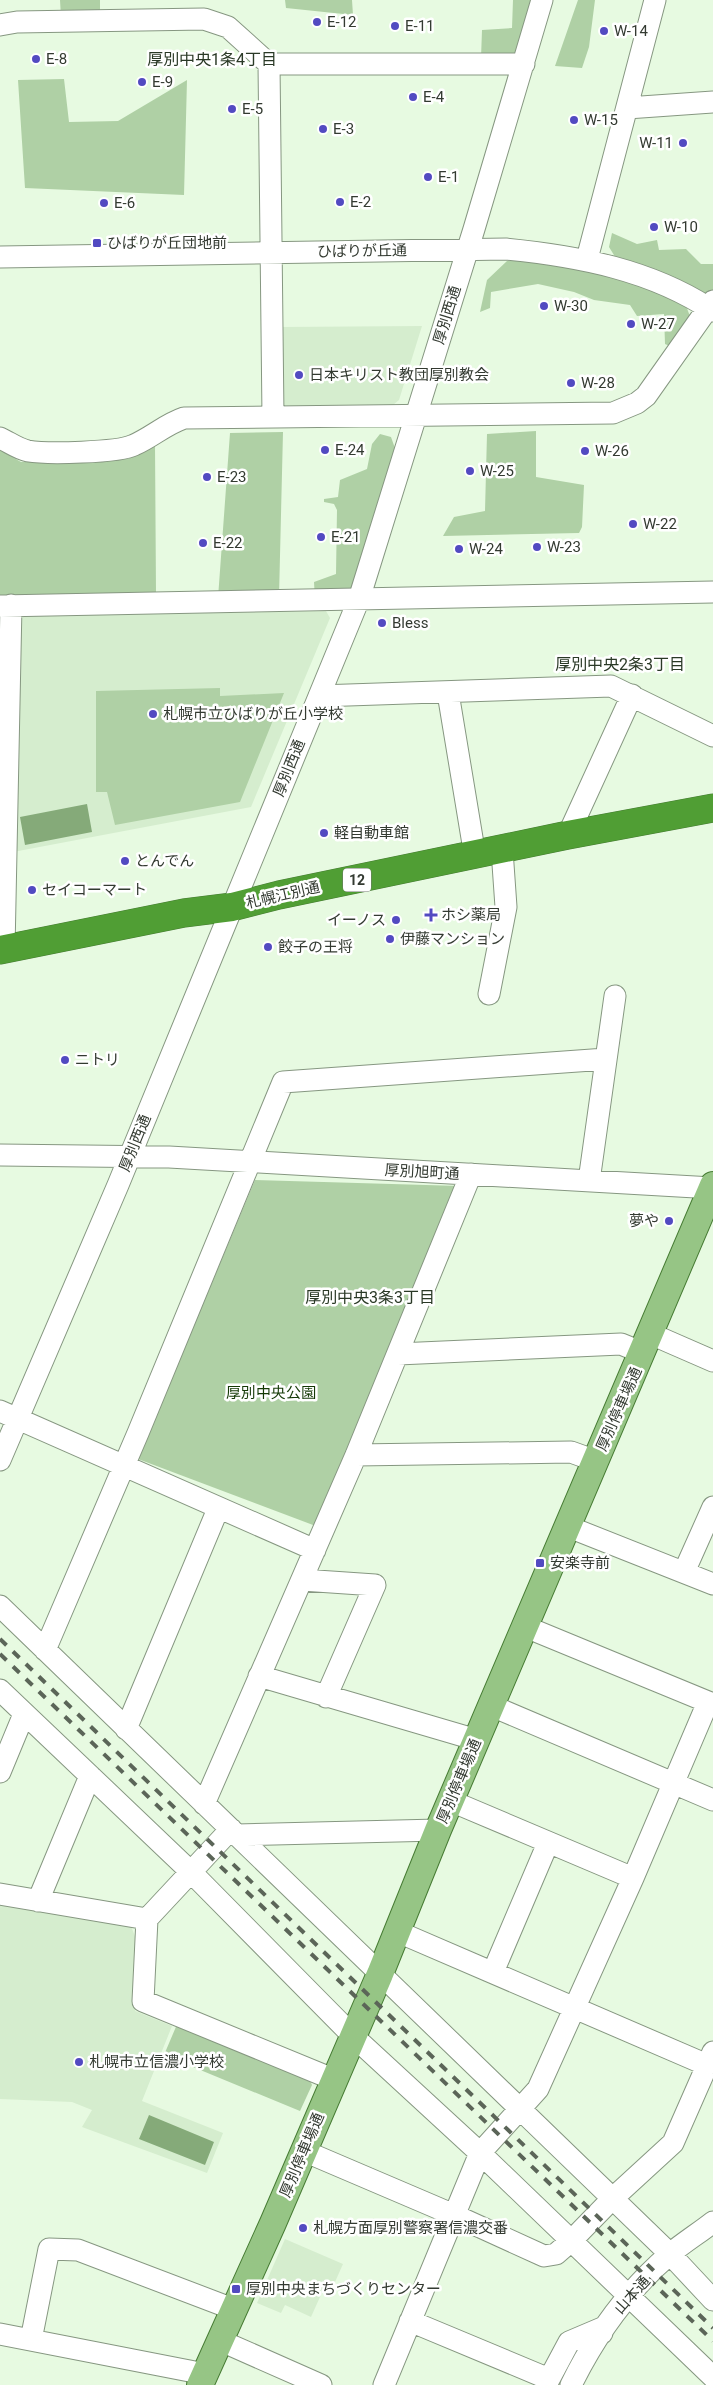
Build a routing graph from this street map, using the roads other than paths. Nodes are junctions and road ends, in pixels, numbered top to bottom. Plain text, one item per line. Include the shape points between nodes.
1 (542, 0) edge
2 (655, 0) edge
3 (0, 25) edge
4 (269, 64) junction
5 (524, 64) junction
6 (713, 102) edge
7 (627, 108) junction
8 (467, 250) junction
9 (271, 252) junction
10 (0, 257) edge
11 (587, 259) junction
12 (711, 307) edge
13 (416, 414) junction
14 (272, 417) junction
15 (0, 438) edge
16 (713, 592) edge
17 (359, 599) junction
18 (5, 606) edge
19 (448, 693) junction
20 (632, 695) junction
21 (319, 696) junction
22 (4, 706) edge
23 (713, 736) edge
24 (713, 808) edge
25 (3, 811) edge
26 (568, 835) junction
27 (502, 850) junction
28 (475, 856) junction
29 (232, 907) junction
30 (2, 950) edge
31 (489, 994) dead end
32 (615, 996) dead end
33 (606, 1059) junction
34 (0, 1155) edge
35 (130, 1155) junction
36 (250, 1163) junction
37 (471, 1174) junction
38 (589, 1181) junction
39 (713, 1187) edge
40 (647, 1344) junction
41 (398, 1354) junction
42 (713, 1361) edge
43 (9, 1414) edge
44 (356, 1455) junction
45 (0, 1460) edge
46 (596, 1461) junction
47 (124, 1466) junction
48 (713, 1507) edge
49 (218, 1509) junction
50 (569, 1527) junction
51 (315, 1550) junction
52 (684, 1572) junction
53 (302, 1580) junction
54 (713, 1584) edge
55 (0, 1606) edge
56 (526, 1627) junction
57 (45, 1650) junction
58 (259, 1676) junction
59 (0, 1690) edge
60 (326, 1696) junction
61 (710, 1703) edge
62 (492, 1706) junction
63 (24, 1714) junction
64 (126, 1729) junction
65 (477, 1740) junction
66 (0, 1772) edge
67 (90, 1776) junction
68 (674, 1783) junction
69 (713, 1800) edge
70 (451, 1801) junction
71 (204, 1804) junction
72 (438, 1830) junction
73 (234, 1832) junction
74 (548, 1843) junction
75 (191, 1872) junction
76 (633, 1878) junction
77 (0, 1894) edge
78 (38, 1901) junction
79 (147, 1919) junction
80 (396, 1931) junction
81 (494, 1972) junction
82 (380, 1974) junction
83 (574, 2008) junction
84 (353, 2036) junction
85 (708, 2070) edge
86 (334, 2080) junction
87 (520, 2110) junction
88 (304, 2151) junction
89 (480, 2152) junction
90 (612, 2199) junction
91 (454, 2215) junction
92 (713, 2222) edge
93 (572, 2240) junction
94 (670, 2254) junction
95 (629, 2296) junction
96 (713, 2300) edge
97 (233, 2309) junction
98 (410, 2321) junction
99 (602, 2328) junction
100 (0, 2334) edge
101 (31, 2340) junction
102 (219, 2340) junction
103 (713, 2378) edge
104 (579, 2379) edge
105 (202, 2380) edge
106 (547, 2382) edge
107 (321, 2385) edge
108 (384, 2385) edge

1 - 5 street, 厚別西通
2 - 7 street
3 - 4 street via 204,19 228,28
4 - 5 street
4 - 9 street
5 - 8 street, 厚別西通
6 - 7 street
7 - 11 street
8 - 9 street, ひばりが丘通
8 - 11 street, ひばりが丘通 via 506,249
8 - 13 street, 厚別西通
9 - 10 street, ひばりが丘通
9 - 14 street
11 - 12 street, ひばりが丘通 via 656,282
12 - 13 street via 653,388 624,410 613,413
13 - 14 street
13 - 17 street, 厚別西通
14 - 15 street via 184,418 124,449 28,451
16 - 17 street
17 - 18 street
17 - 21 street, 厚別西通
18 - 22 street
19 - 20 street via 611,686
19 - 21 street
19 - 28 street
20 - 23 street
20 - 26 street
21 - 29 street, 厚別西通
22 - 25 street
24 - 26 highway, 札幌江別通 / 12
25 - 30 street
26 - 27 highway, 札幌江別通 / 12
27 - 28 highway, 札幌江別通 / 12
27 - 31 street via 506,907
28 - 29 highway, 札幌江別通 / 12
29 - 30 highway, 札幌江別通 / 12 via 184,913
29 - 35 street, 厚別西通
32 - 33 street
33 - 36 street via 283,1082
33 - 38 street
34 - 35 street, 厚別旭町通
35 - 36 street, 厚別旭町通
35 - 43 street, 厚別西通
36 - 37 street, 厚別旭町通
36 - 47 street
37 - 38 street, 厚別旭町通
37 - 41 street
38 - 39 street, 厚別旭町通
39 - 40 main road, 厚別停車場通
40 - 41 street
40 - 42 street
40 - 46 main road, 厚別停車場通
41 - 44 street
43 - 45 street, 厚別西通
43 - 47 street
44 - 46 street via 571,1452
44 - 51 street
46 - 50 main road, 厚別停車場通
47 - 49 street
47 - 57 street
48 - 52 street
49 - 51 street
49 - 64 street
50 - 52 street
50 - 56 main road, 厚別停車場通
51 - 53 street
52 - 54 street
53 - 58 street
53 - 60 street via 375,1585
55 - 57 street
56 - 61 street
56 - 62 main road, 厚別停車場通
57 - 64 street
58 - 60 street
58 - 71 street
59 - 63 street
60 - 65 street
61 - 68 street
62 - 65 main road, 厚別停車場通
62 - 68 street
63 - 66 street
63 - 67 street
64 - 71 street
65 - 70 main road, 厚別停車場通
67 - 75 street
67 - 78 street
68 - 69 street
68 - 76 street
70 - 72 main road, 厚別停車場通
70 - 74 street
71 - 73 street
72 - 73 street
72 - 80 main road, 厚別停車場通
73 - 75 street
73 - 82 street
74 - 76 street
74 - 81 street
75 - 79 street
75 - 84 street
76 - 83 street
77 - 78 street
78 - 79 street
79 - 86 street via 142,2000
80 - 81 street
80 - 82 main road, 厚別停車場通
81 - 83 street
82 - 84 main road, 厚別停車場通
82 - 87 street
83 - 85 street
83 - 87 street via 538,2089
84 - 86 main road, 厚別停車場通
84 - 89 street
85 - 90 street via 673,2143
86 - 88 main road, 厚別停車場通
87 - 89 street
87 - 90 street
88 - 91 street
88 - 97 main road, 厚別停車場通
89 - 91 street
89 - 93 street
90 - 93 street
90 - 94 street
91 - 93 street via 544,2256 556,2254
91 - 98 street
92 - 94 street, 山本通
93 - 95 street
94 - 95 street, 山本通
94 - 96 street
95 - 99 street, 山本通
95 - 103 street
97 - 101 street via 78,2250 49,2249
97 - 102 main road, 厚別停車場通
98 - 106 street
98 - 108 street
99 - 104 street, 山本通
99 - 106 street via 570,2342
100 - 101 street, 厚別停車場通
101 - 105 street, 厚別停車場通
102 - 105 main road, 厚別停車場通
102 - 107 street

